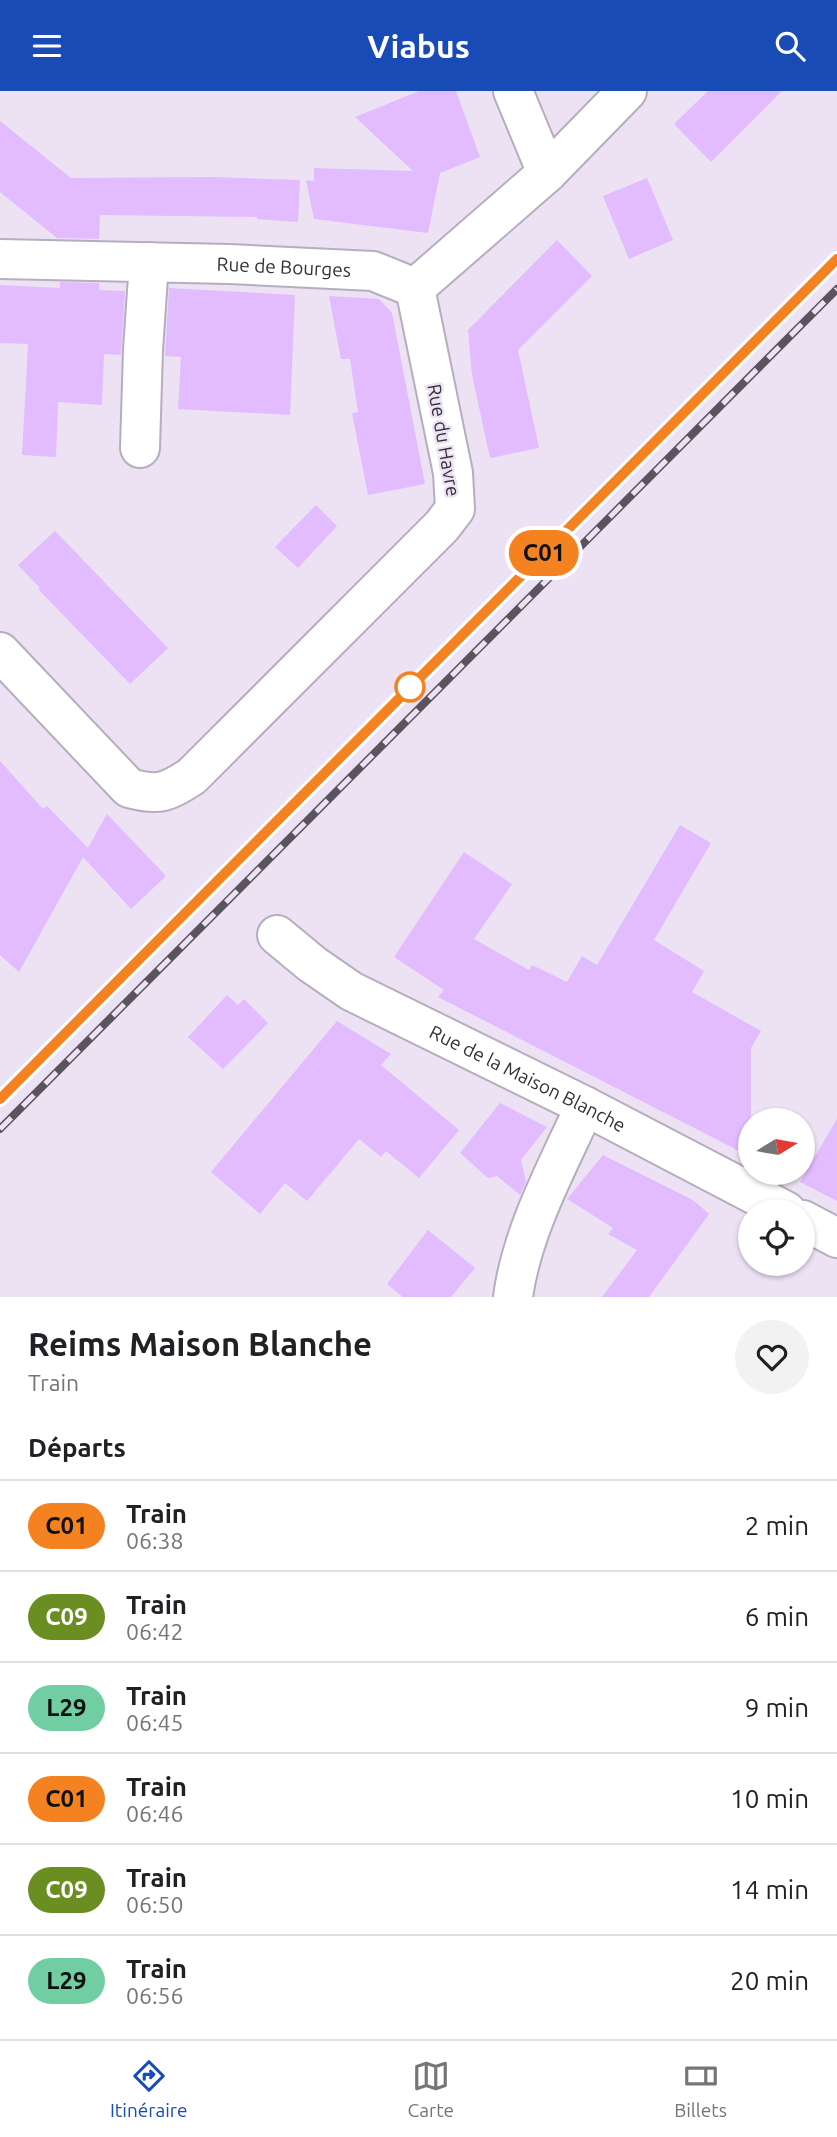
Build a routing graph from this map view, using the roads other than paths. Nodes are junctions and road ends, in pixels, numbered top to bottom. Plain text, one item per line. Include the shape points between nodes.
1 (513, 91) edge
2 (627, 91) edge
3 (547, 173) junction
4 (0, 259) edge
5 (149, 262) junction
6 (415, 288) junction
7 (140, 449) dead end
8 (0, 652) edge
9 (277, 935) dead end
10 (586, 1105) junction
11 (763, 1199) edge
12 (815, 1226) edge
13 (837, 1238) edge
14 (513, 1297) edge

1 - 3 street
2 - 3 street
3 - 6 street
4 - 5 street, Rue de Bourges
5 - 6 street, Rue de Bourges via 373,271
5 - 7 street
6 - 8 street, Rue du Havre via 453,473 455,509 192,776 161,793 129,788
9 - 10 street, Rue de la Maison Blanche via 351,991
10 - 11 street, Rue de la Maison Blanche
10 - 14 street via 544,1196 516,1272
12 - 13 street

